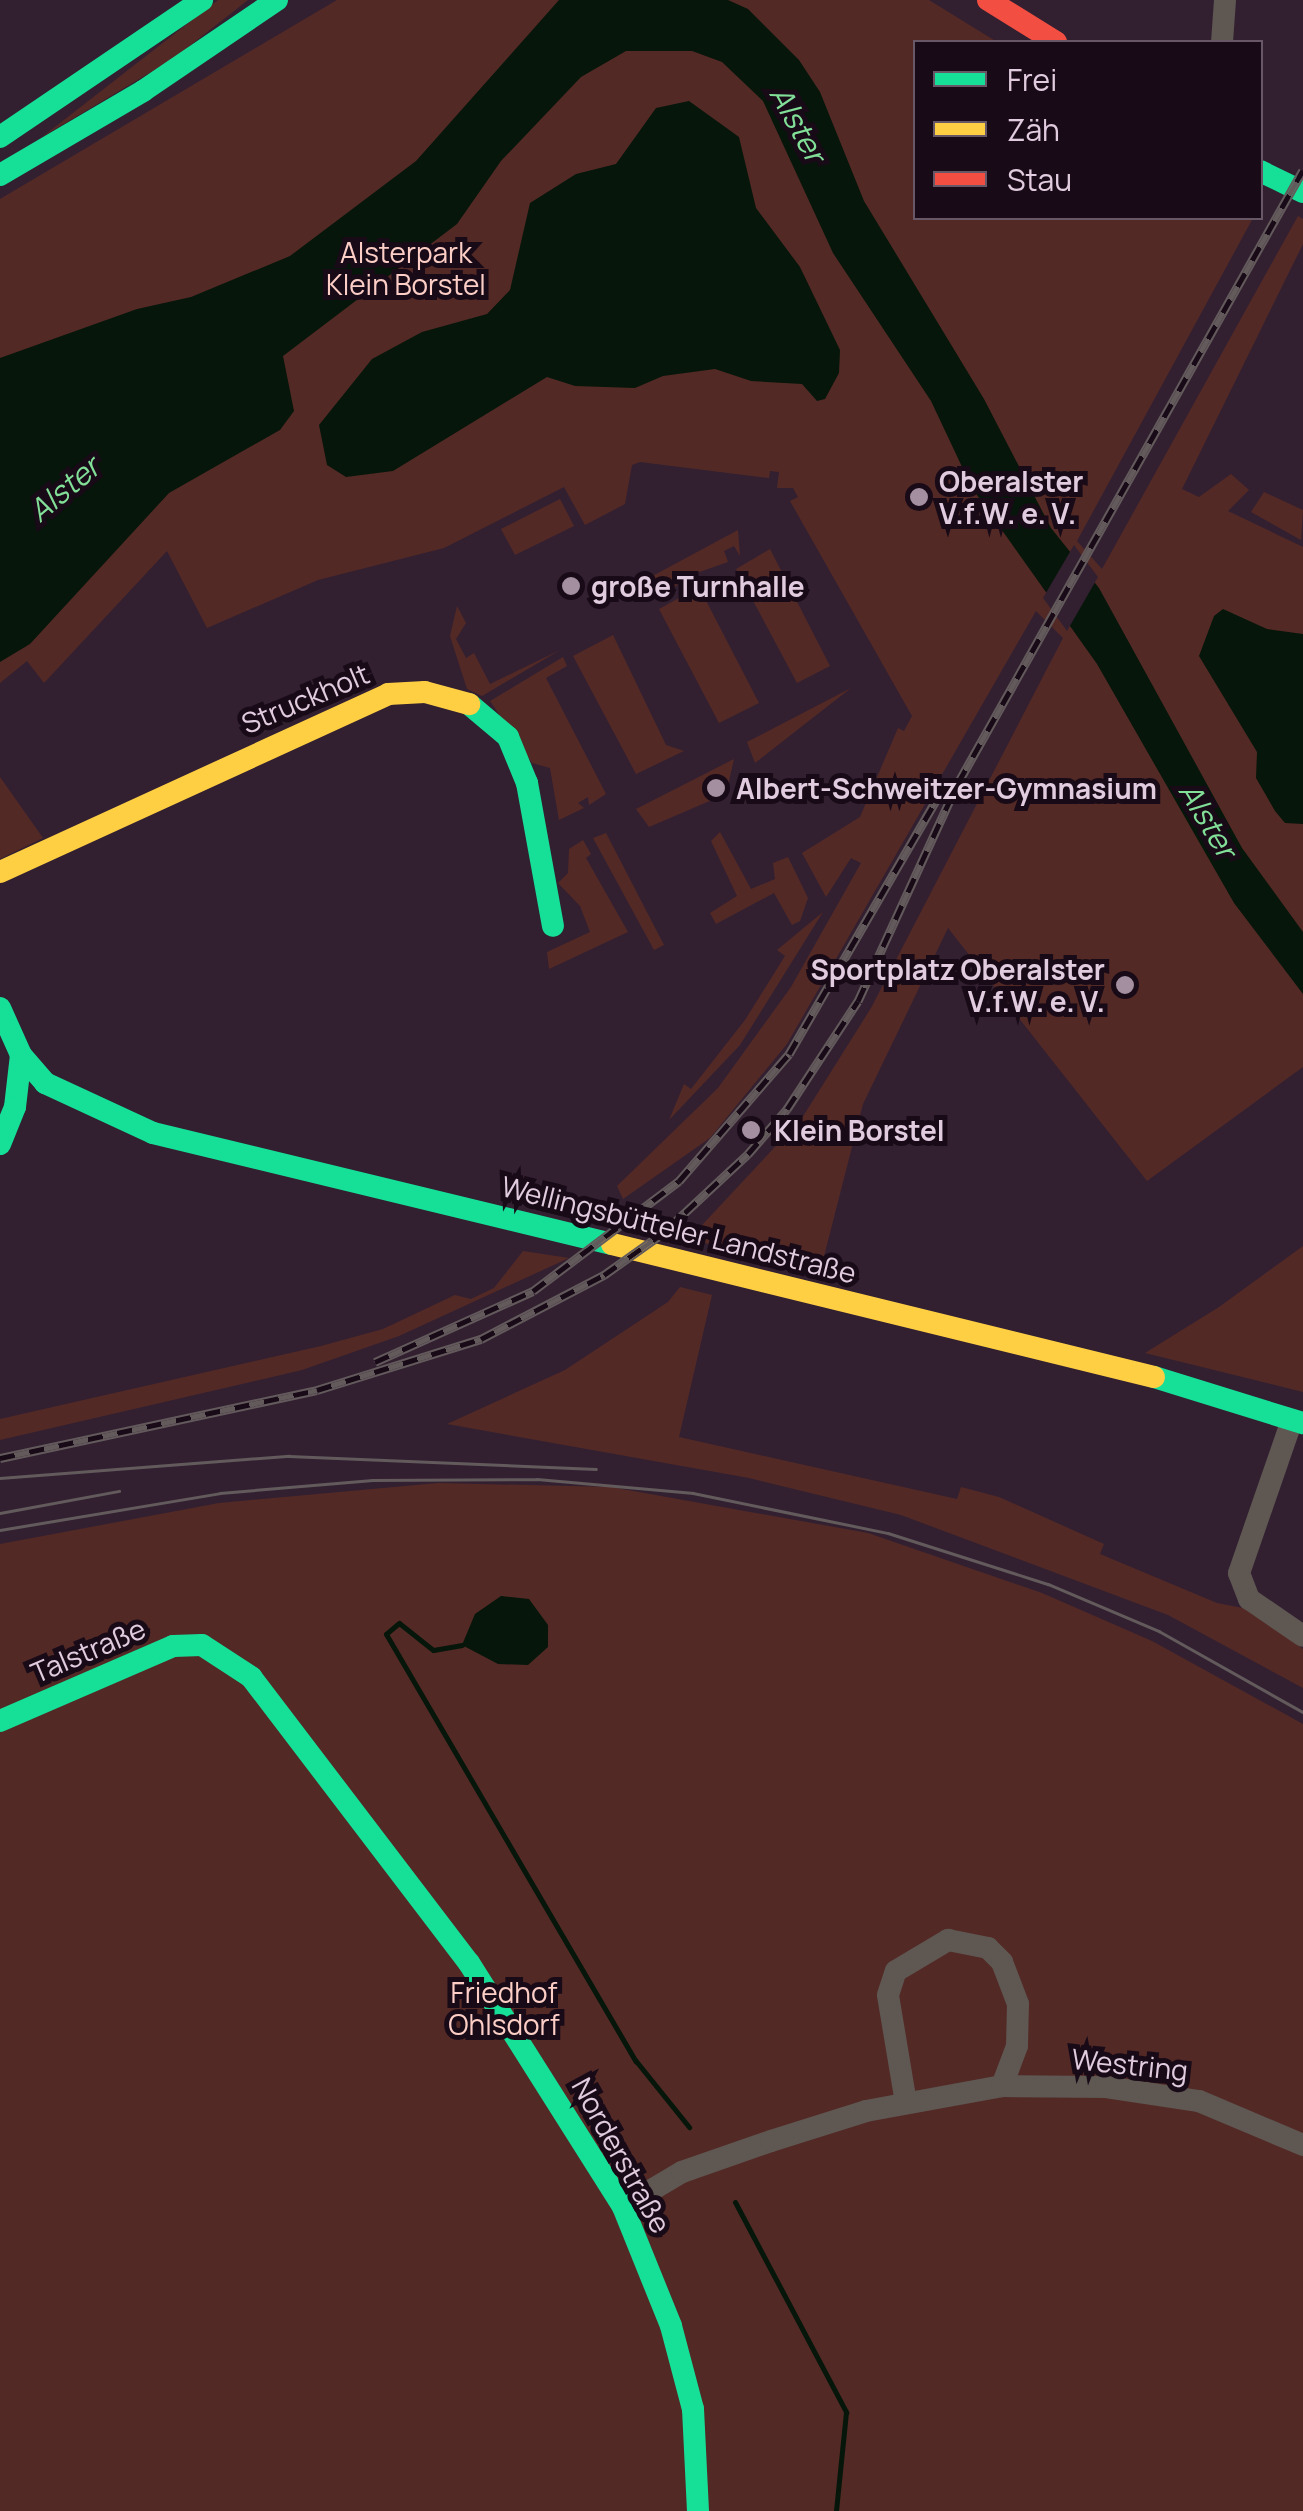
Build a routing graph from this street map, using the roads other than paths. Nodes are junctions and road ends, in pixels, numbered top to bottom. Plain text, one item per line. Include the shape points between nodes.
1 (202, 0) edge
2 (278, 0) edge
3 (988, 0) edge
4 (1225, 0) edge
5 (1053, 40) edge
6 (1222, 40) edge
7 (0, 138) edge
8 (1263, 172) edge
9 (0, 176) edge
10 (1303, 192) edge
11 (0, 872) edge
12 (553, 926) dead end
13 (0, 1008) edge
14 (21, 1055) junction
15 (45, 1083) junction
16 (10, 1092) edge
17 (0, 1144) edge
18 (1298, 1421) edge
19 (1303, 1636) edge
20 (202, 1645) joint
21 (0, 1721) edge
22 (1002, 2086) junction
23 (906, 2103) junction
24 (1303, 2144) edge
25 (623, 2207) junction
26 (698, 2511) edge

1 - 7 main road
2 - 9 main road
3 - 5 main road
4 - 6 street
8 - 10 main road
11 - 12 main road, Struckholt via 345,710 388,694 425,692 473,706 508,737 528,783
13 - 14 main road
14 - 15 main road, Wellingsbütteler Landstraße
14 - 16 main road
15 - 16 main road
15 - 18 main road, Wellingsbütteler Landstraße via 153,1133 1135,1371
16 - 17 main road
18 - 19 street via 1239,1573 1249,1600
20 - 21 main road, Talstraße via 142,1657
20 - 25 main road, Norderstraße via 251,1676 384,1844 528,2051
22 - 23 street, Westring
22 - 23 street via 1017,2046 1018,2004 1008,1976 988,1948 948,1940 896,1972 888,1994
22 - 24 street, Westring via 1106,2087 1198,2102
23 - 25 street, Westring via 729,2155
25 - 26 main road, Norderstraße via 671,2326 693,2409

